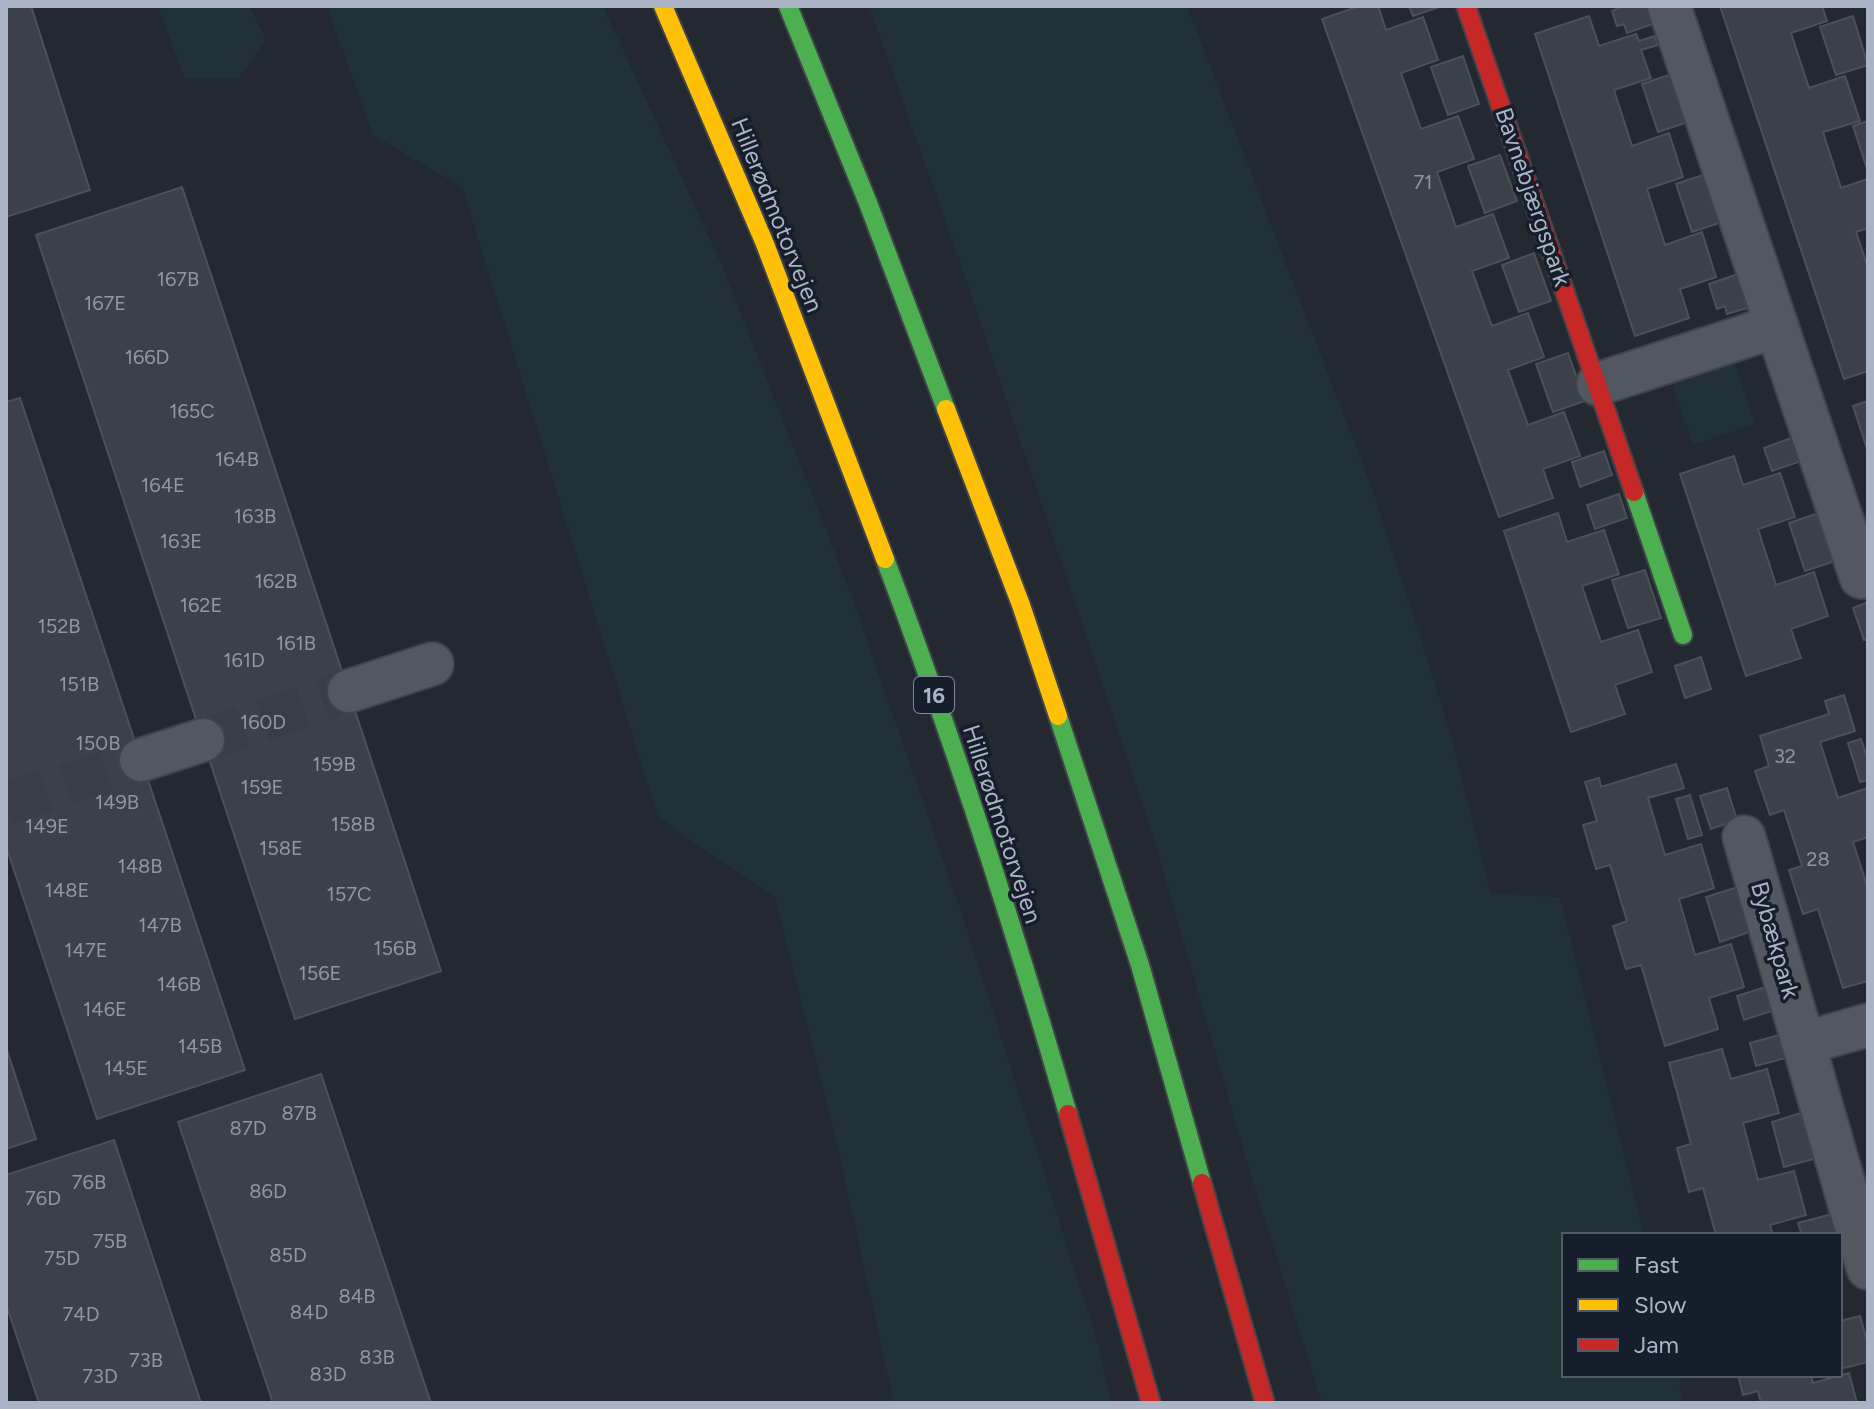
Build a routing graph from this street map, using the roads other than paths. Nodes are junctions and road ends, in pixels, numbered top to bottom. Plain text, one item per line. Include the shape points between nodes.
1 (663, 6) edge
2 (788, 6) edge
3 (796, 6) edge
4 (1669, 6) edge
5 (1471, 7) edge
6 (809, 53) junction
7 (1777, 326) junction
8 (1598, 384) junction
9 (1861, 577) dead end
10 (1683, 635) dead end
11 (432, 664) dead end
12 (349, 691) tunnel mouth
13 (203, 740) tunnel mouth
14 (141, 760) tunnel mouth
15 (1744, 837) dead end
16 (1868, 1025) edge
17 (1805, 1043) junction
18 (1868, 1268) edge
19 (1151, 1403) edge
20 (1265, 1403) edge

1 - 19 main road, Hillerødmotorvejen / 16 via 765,244 914,637 1032,989
2 - 6 main road
3 - 6 main road
4 - 7 street
5 - 8 main road, Bavnebjærgspark
6 - 20 main road via 1021,605 1140,965
7 - 8 street
7 - 9 street
8 - 10 main road, Bavnebjærgspark
11 - 12 street
13 - 14 street
15 - 17 street, Bybækpark
16 - 17 street
17 - 18 street, Bybækpark

